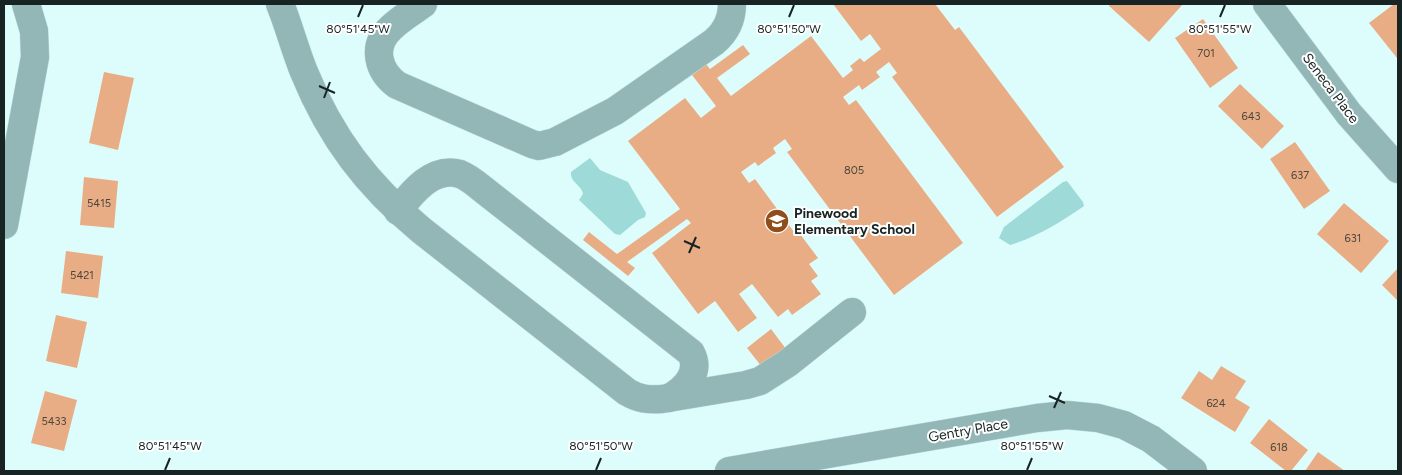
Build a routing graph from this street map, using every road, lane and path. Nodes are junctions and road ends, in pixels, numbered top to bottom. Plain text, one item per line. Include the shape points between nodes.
1 (26, 4) edge
2 (280, 4) edge
3 (423, 4) edge
4 (732, 4) edge
5 (1280, 8) edge
6 (1398, 169) edge
7 (398, 211) junction
8 (4, 225) edge
9 (852, 312) dead end
10 (691, 353) junction
11 (739, 386) junction
12 (669, 398) junction
13 (729, 471) edge
14 (1193, 471) edge

1 - 8 street via 34,31 34,57
2 - 7 street via 303,71 332,130 366,178
3 - 4 street via 385,34 379,56 383,72 397,85 539,146 568,137 615,111 714,42 730,22
5 - 6 street, Seneca Place via 1349,114
7 - 10 street via 416,189 434,177 450,172 466,177
7 - 12 street via 627,392 648,400
9 - 11 street via 769,376
10 - 11 street via 700,359 710,376
10 - 12 street via 695,362 692,378 683,390
11 - 12 street
13 - 14 street, Gentry Place via 1067,415 1124,425 1151,439

